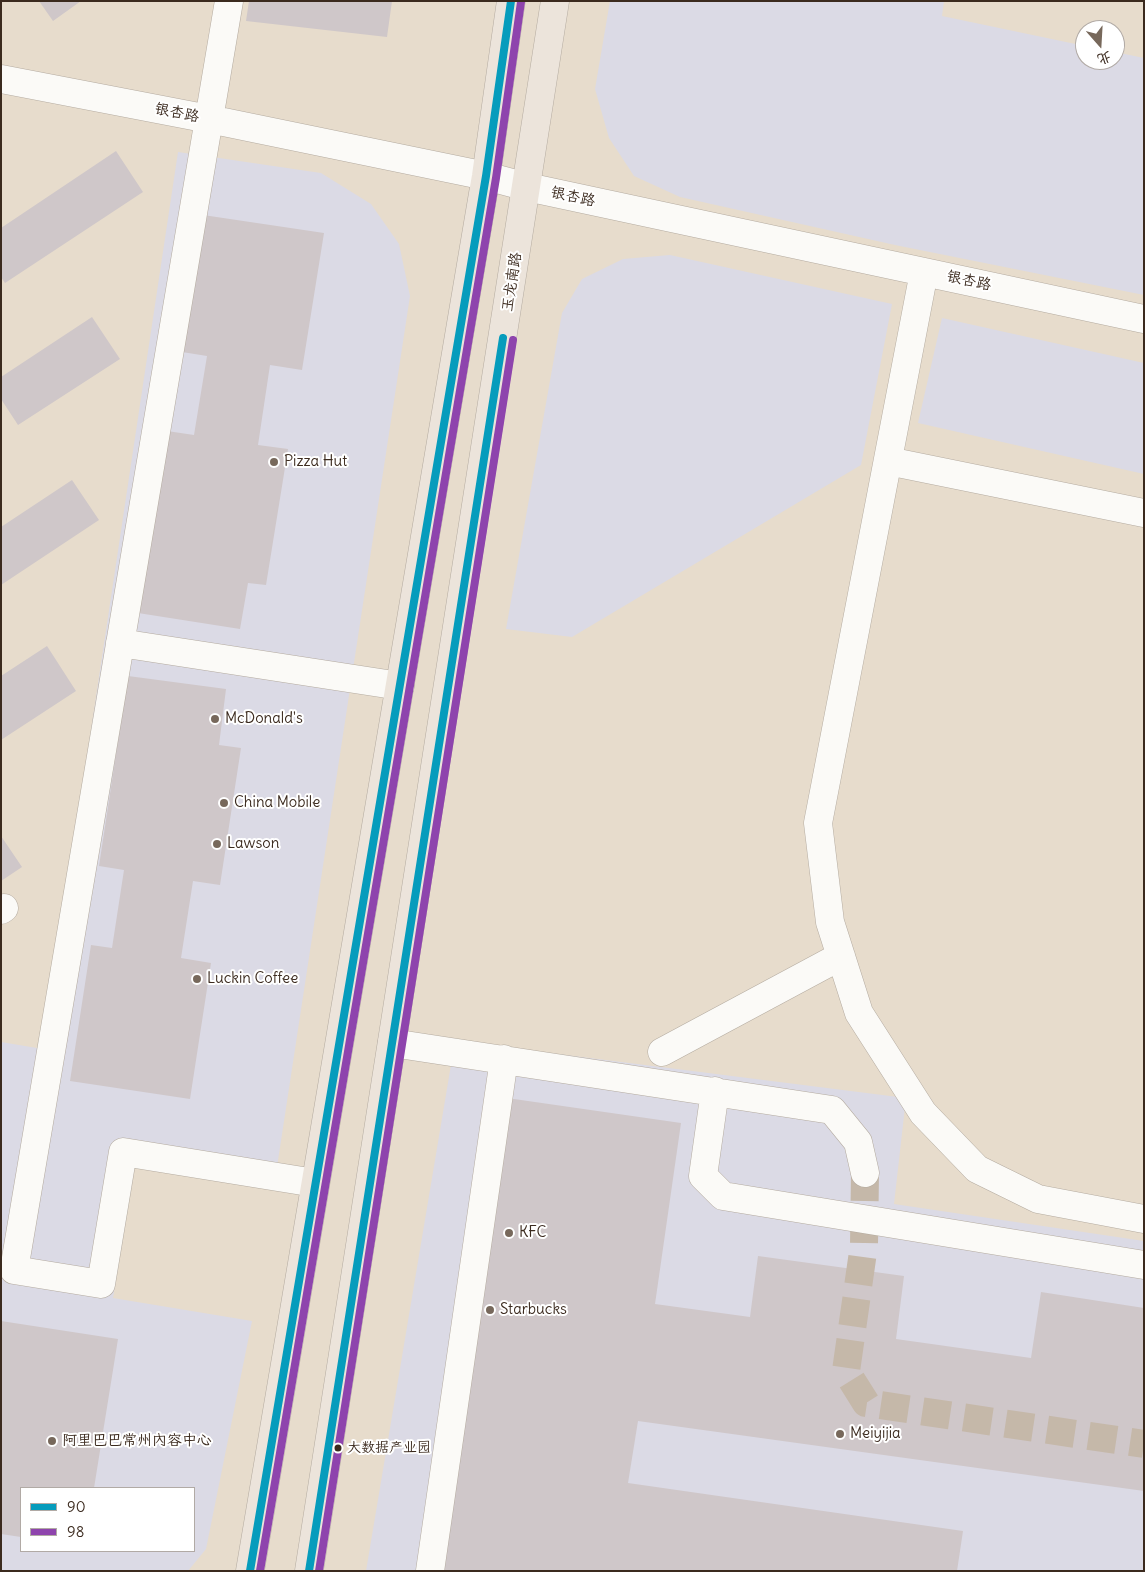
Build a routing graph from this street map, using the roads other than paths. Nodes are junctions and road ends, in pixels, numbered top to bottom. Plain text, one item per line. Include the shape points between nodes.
1 (229, 1) edge
2 (511, 1) edge
3 (555, 1) edge
4 (1, 79) edge
5 (209, 119) junction
6 (486, 176) junction
7 (527, 187) junction
8 (924, 272) junction
9 (1144, 319) edge
10 (888, 461) junction
11 (1144, 514) edge
12 (120, 643) junction
13 (400, 686) junction
14 (840, 956) junction
15 (392, 1042) junction
16 (662, 1052) dead end
17 (504, 1059) junction
18 (715, 1091) junction
19 (865, 1173) tunnel mouth
20 (316, 1183) junction
21 (1144, 1219) edge
22 (1144, 1265) edge
23 (250, 1571) edge
24 (309, 1571) edge
25 (430, 1571) edge

1 - 5 street
2 - 6 main road
3 - 7 main road, 玉龙南路
4 - 5 street, 银杏路
5 - 6 street, 银杏路
5 - 12 street
6 - 7 street, 银杏路
6 - 13 main road
7 - 8 street, 银杏路
7 - 15 main road, 玉龙南路
8 - 9 street, 银杏路
8 - 10 street
10 - 11 street
10 - 14 street via 818,823 830,922
12 - 13 street
12 - 20 street via 14,1270 101,1284 123,1152
13 - 20 main road
14 - 16 street
14 - 21 street via 859,1013 923,1113 977,1169 1038,1199
15 - 17 street
15 - 24 main road, 玉龙南路
17 - 18 street
17 - 25 street
18 - 19 street via 832,1110 858,1142
18 - 22 street via 702,1176 722,1196
20 - 23 main road

